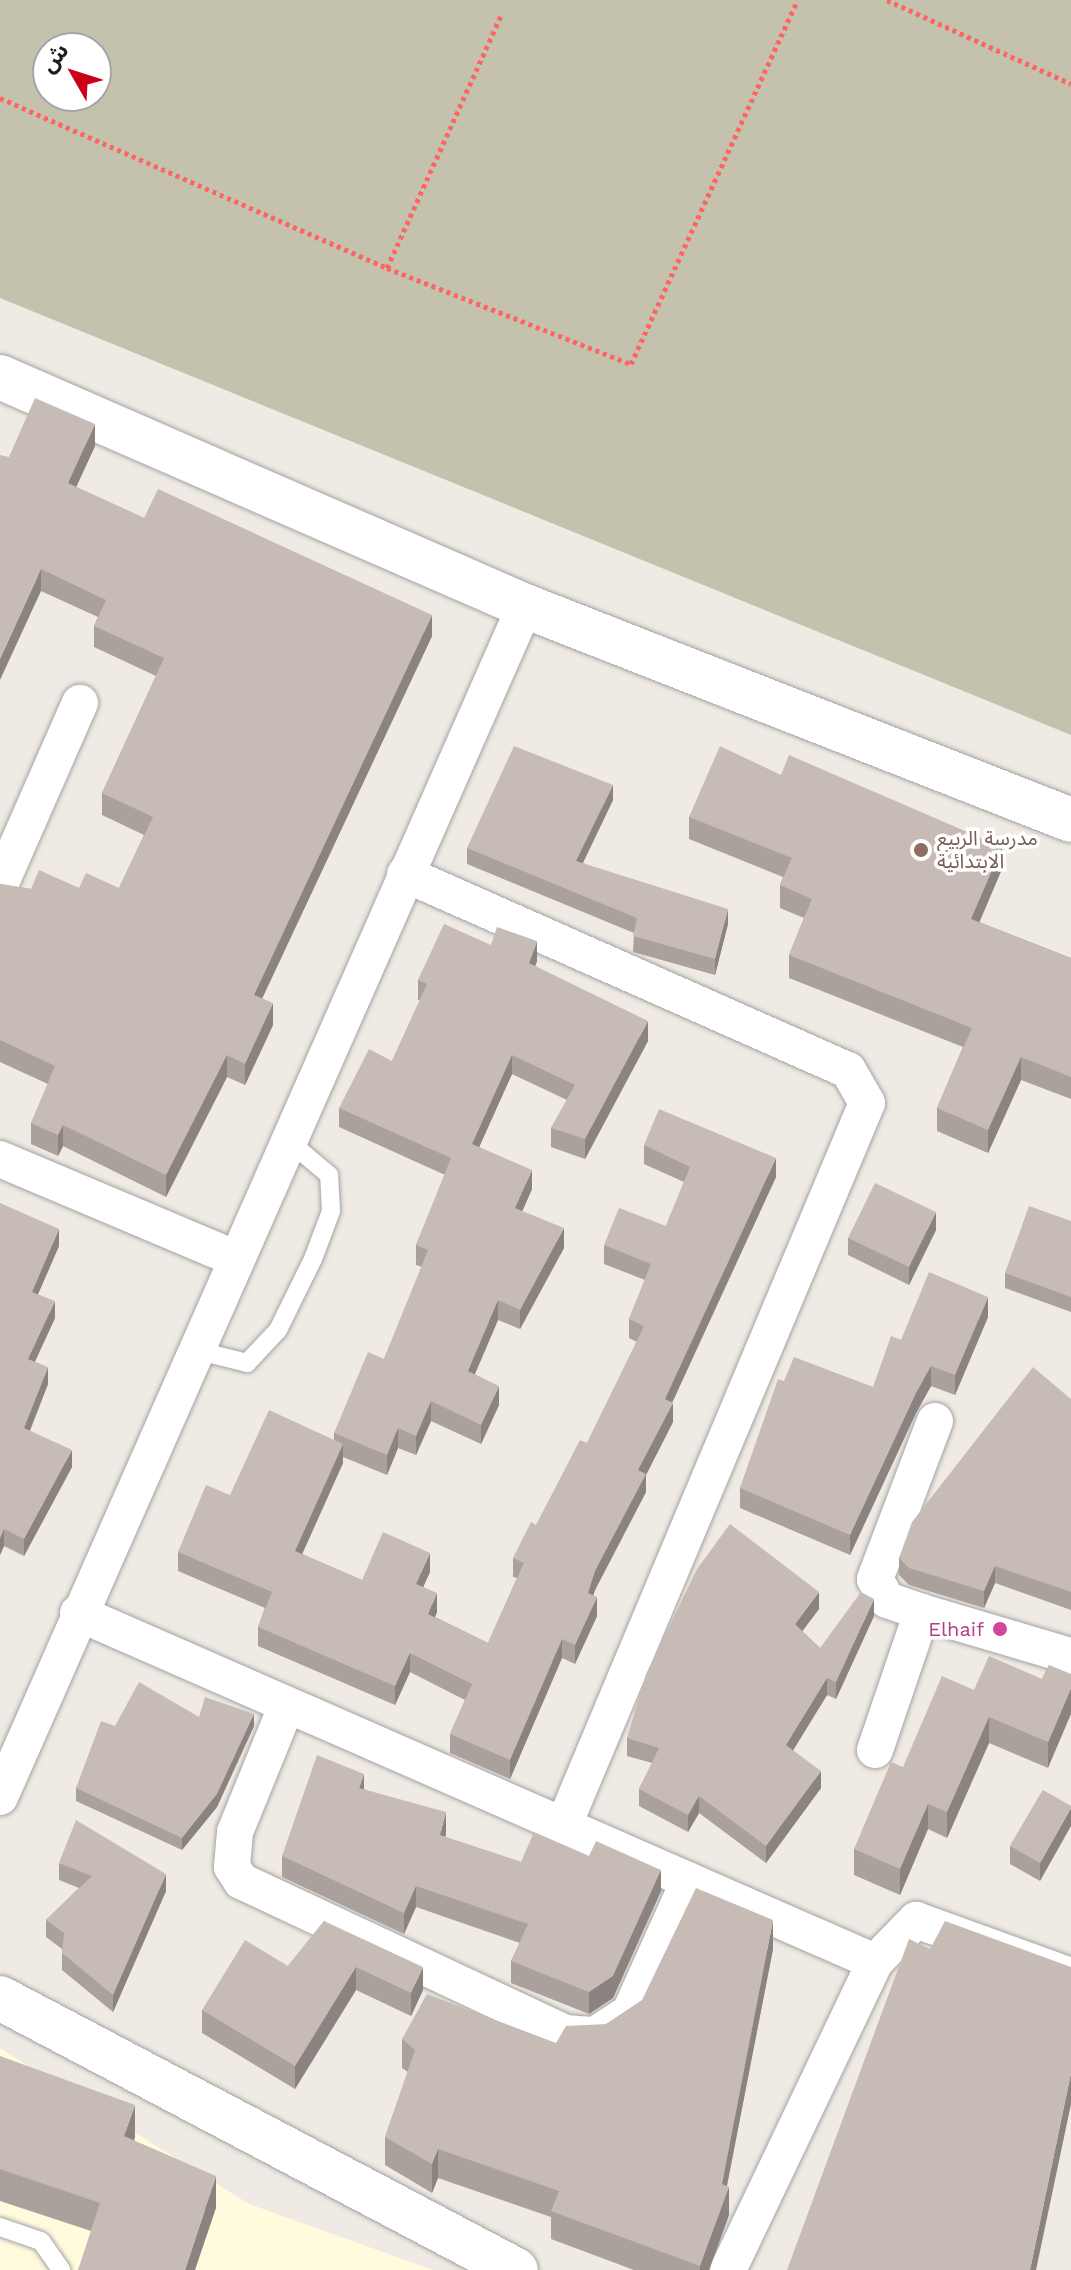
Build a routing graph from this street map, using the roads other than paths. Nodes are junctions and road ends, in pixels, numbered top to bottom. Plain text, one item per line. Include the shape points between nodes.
1 (0, 377) edge
2 (525, 606) junction
3 (80, 703) dead end
4 (1071, 820) edge
5 (405, 874) junction
6 (0, 885) edge
7 (290, 1142) junction
8 (0, 1159) edge
9 (234, 1258) junction
10 (195, 1350) junction
11 (935, 1421) dead end
12 (922, 1612) junction
13 (78, 1613) junction
14 (1071, 1656) edge
15 (286, 1707) junction
16 (875, 1750) dead end
17 (0, 1797) edge
18 (563, 1827) junction
19 (689, 1881) junction
20 (875, 1962) junction
21 (1071, 1976) edge
22 (0, 1998) edge
23 (0, 2227) edge
24 (61, 2270) edge
25 (516, 2270) edge
26 (728, 2270) edge

1 - 2 street
2 - 4 street
2 - 5 street
3 - 6 street
5 - 7 street
5 - 18 street via 848,1070 867,1103
7 - 9 street
7 - 10 lane via 329,1175 331,1211 313,1259 278,1330 247,1363
8 - 9 street
9 - 10 street
10 - 13 street
11 - 12 street via 875,1579 887,1600
12 - 14 street
12 - 16 street
13 - 15 street
13 - 17 street
15 - 18 street
15 - 19 street via 235,1832 232,1867 241,1881 565,2033 595,2035 630,2012
18 - 19 street
19 - 20 street
20 - 21 street via 916,1920
20 - 26 street
22 - 25 street
23 - 24 lane via 41,2241

